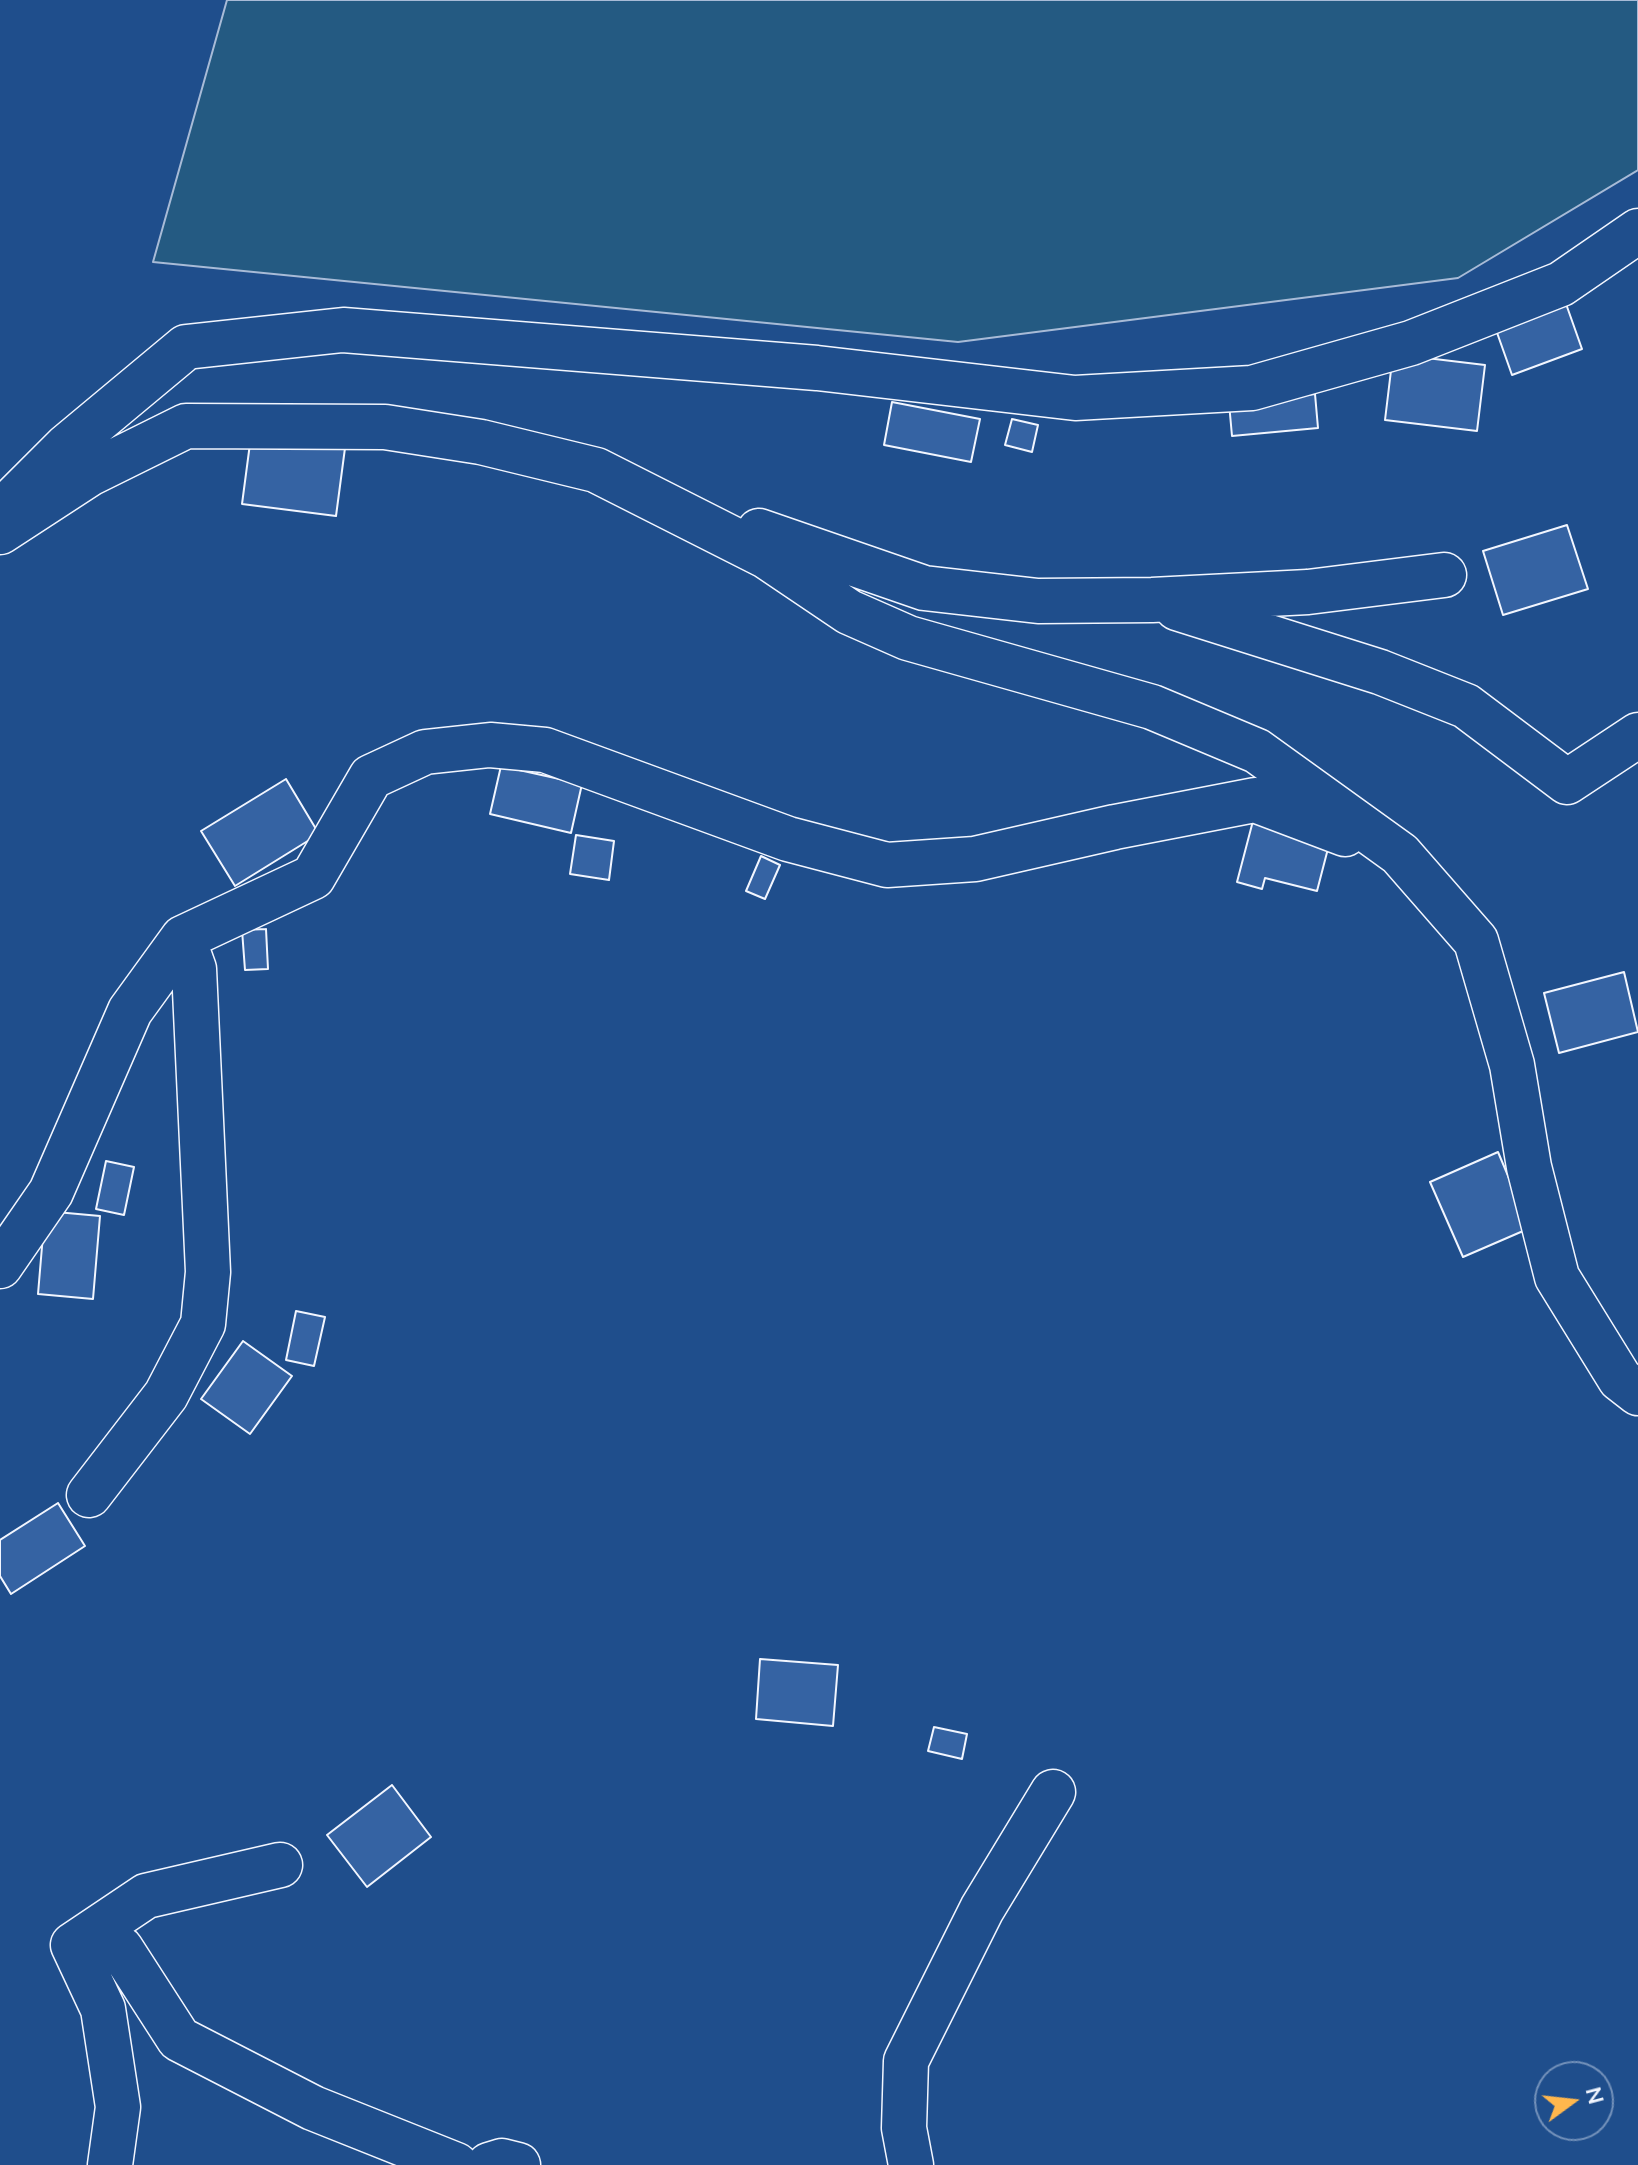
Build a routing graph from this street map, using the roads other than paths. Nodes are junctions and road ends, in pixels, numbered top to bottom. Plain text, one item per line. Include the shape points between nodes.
1 (1638, 231) edge
2 (596, 470) junction
3 (0, 513) edge
4 (0, 532) edge
5 (1444, 575) dead end
6 (1152, 600) junction
7 (1638, 735) edge
8 (1400, 854) junction
9 (183, 938) junction
10 (0, 1266) edge
11 (1638, 1393) edge
12 (89, 1495) dead end
13 (1053, 1792) dead end
14 (280, 1865) dead end
15 (73, 1945) junction
16 (110, 2165) edge
17 (456, 2165) edge
18 (489, 2165) edge
19 (518, 2165) edge
20 (911, 2165) edge

1 - 3 street via 1561,284 1411,343 1252,388 1075,398 817,368 343,330 186,347 66,447
2 - 4 street via 481,442 385,427 186,426 89,474
2 - 6 street via 924,588 1038,601
2 - 8 street via 766,556 849,612 908,638 1152,707 1257,751
5 - 6 street via 1308,592
6 - 7 street via 1380,672 1466,706 1567,782
8 - 9 street via 1255,800 975,859 887,865 788,839 545,750 490,745 425,752 371,777 313,877
8 - 11 street via 1476,941 1512,1065 1529,1167 1557,1277 1620,1379
9 - 10 street via 130,1011 51,1192
9 - 12 street via 194,969 208,1272 203,1324 166,1395
13 - 20 street via 982,1909 906,2061 904,2128
14 - 15 street via 146,1896
15 - 16 street via 103,2009 118,2107
15 - 17 street via 121,1949 179,2039 313,2108
18 - 19 street

